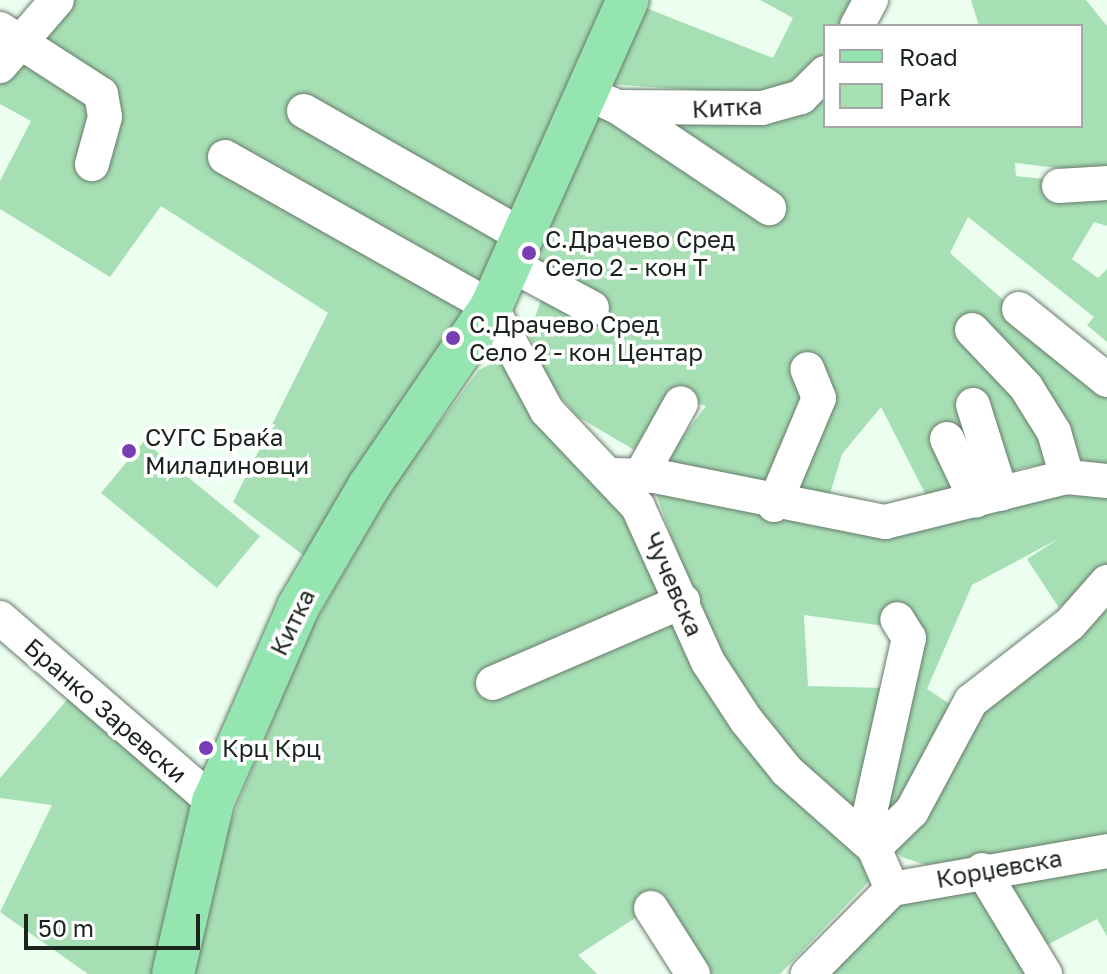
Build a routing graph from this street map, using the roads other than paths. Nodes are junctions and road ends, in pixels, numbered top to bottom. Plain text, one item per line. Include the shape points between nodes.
1 (57, 0) edge
2 (628, 0) edge
3 (871, 0) edge
4 (858, 24) edge
5 (6, 47) edge
6 (823, 75) edge
7 (601, 99) junction
8 (304, 111) dead end
9 (225, 157) dead end
10 (92, 164) dead end
11 (1107, 183) edge
12 (1059, 186) dead end
13 (769, 208) dead end
14 (516, 249) junction
15 (491, 307) junction
16 (592, 308) dead end
17 (1019, 309) dead end
18 (972, 330) dead end
19 (807, 369) dead end
20 (1107, 380) edge
21 (681, 403) dead end
22 (973, 405) dead end
23 (947, 439) dead end
24 (627, 475) junction
25 (1067, 477) junction
26 (1107, 481) edge
27 (988, 497) junction
28 (774, 505) junction
29 (1107, 582) edge
30 (683, 601) junction
31 (0, 618) edge
32 (897, 619) dead end
33 (493, 683) dead end
34 (213, 802) junction
35 (869, 844) junction
36 (1107, 851) edge
37 (982, 870) junction
38 (892, 889) junction
39 (651, 908) dead end
40 (173, 974) edge
41 (693, 974) edge
42 (808, 974) edge
43 (1045, 974) edge

1 - 5 street
2 - 7 main road, Китка
3 - 4 street
5 - 10 street via 101,94 105,117
6 - 7 street, Китка via 801,97 762,108
7 - 13 street, Китка
7 - 14 main road, Китка
8 - 14 street
9 - 15 street
11 - 12 street
14 - 15 main road, Китка
14 - 16 street
15 - 24 street, Чучевска via 547,411 571,442
15 - 34 main road, Китка via 330,547
17 - 20 street
18 - 25 street via 1026,387 1054,432
19 - 28 street via 819,398
21 - 24 street
22 - 27 street
23 - 27 street
24 - 28 street
24 - 30 street, Чучевска
25 - 26 street
25 - 27 street
27 - 28 street via 885,522
29 - 35 street via 1070,624 971,701 912,811
30 - 33 street
30 - 35 street, Чучевска via 708,662 746,720 787,771
31 - 34 street, Бранко Заревски
32 - 35 street via 909,638
34 - 40 main road, Китка
35 - 38 street
36 - 37 street, Корџевска
37 - 38 street, Корџевска
37 - 43 street
38 - 42 street
39 - 41 street

